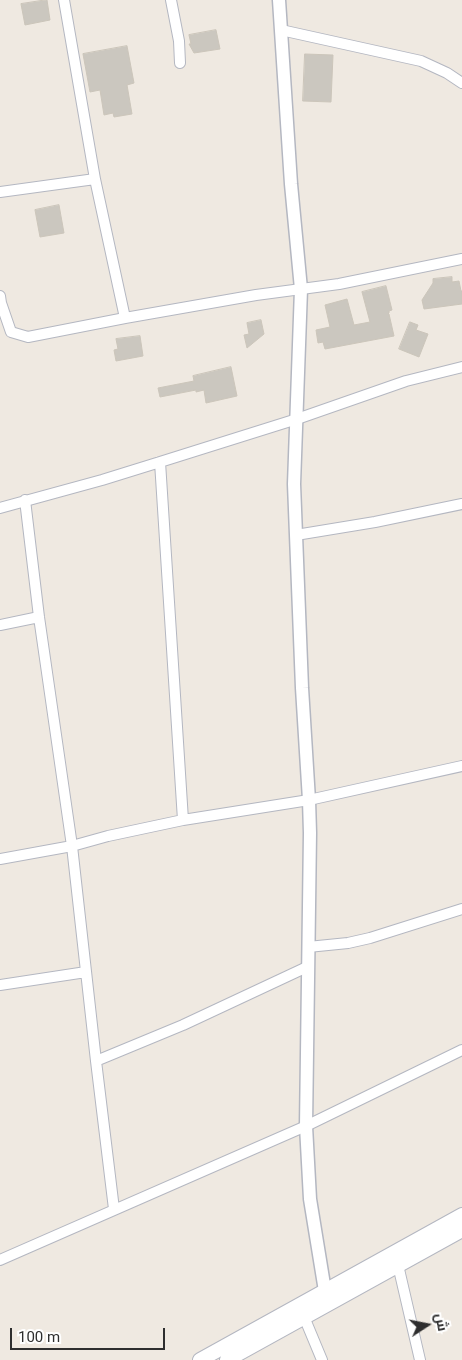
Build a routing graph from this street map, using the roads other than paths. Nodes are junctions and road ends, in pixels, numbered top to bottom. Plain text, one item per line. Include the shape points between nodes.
1 (64, 0) edge
2 (170, 0) edge
3 (280, 0) edge
4 (281, 30) junction
5 (180, 63) dead end
6 (462, 83) edge
7 (95, 179) junction
8 (0, 192) edge
9 (462, 259) edge
10 (301, 289) junction
11 (0, 296) edge
12 (125, 318) junction
13 (462, 367) edge
14 (296, 419) junction
15 (160, 462) junction
16 (25, 500) junction
17 (462, 504) edge
18 (0, 508) edge
19 (296, 535) junction
20 (39, 617) junction
21 (0, 625) edge
22 (462, 766) edge
23 (309, 800) junction
24 (183, 820) junction
25 (72, 846) junction
26 (0, 858) edge
27 (462, 909) edge
28 (308, 947) junction
29 (307, 967) junction
30 (86, 972) junction
31 (0, 985) edge
32 (462, 1050) edge
33 (96, 1061) junction
34 (306, 1126) junction
35 (114, 1209) junction
36 (462, 1215) edge
37 (462, 1233) edge
38 (0, 1260) edge
39 (398, 1265) junction
40 (325, 1291) junction
41 (302, 1311) junction
42 (200, 1360) edge
43 (227, 1360) edge
44 (322, 1360) edge
45 (420, 1360) edge

1 - 7 street
2 - 5 street
3 - 4 street
4 - 6 street via 422,61
4 - 10 street
7 - 8 street
7 - 12 street
9 - 10 street
10 - 12 street
10 - 14 street
11 - 12 street via 11,332 28,337
13 - 14 street via 406,381
14 - 15 street
14 - 19 street
15 - 16 street
15 - 24 street
16 - 18 street
16 - 20 street
17 - 19 street
19 - 23 street
20 - 21 street
20 - 25 street
22 - 23 street
23 - 24 street
23 - 28 street
24 - 25 street
25 - 26 street
25 - 30 street
27 - 28 street via 370,938
28 - 29 street
29 - 33 street
29 - 34 street
30 - 31 street
30 - 33 street
32 - 34 street
33 - 35 street
34 - 35 street
34 - 40 street via 310,1199
35 - 38 street
36 - 40 main road
37 - 39 main road
39 - 41 main road
39 - 45 street
40 - 41 main road
41 - 42 main road
41 - 43 main road
41 - 44 street

